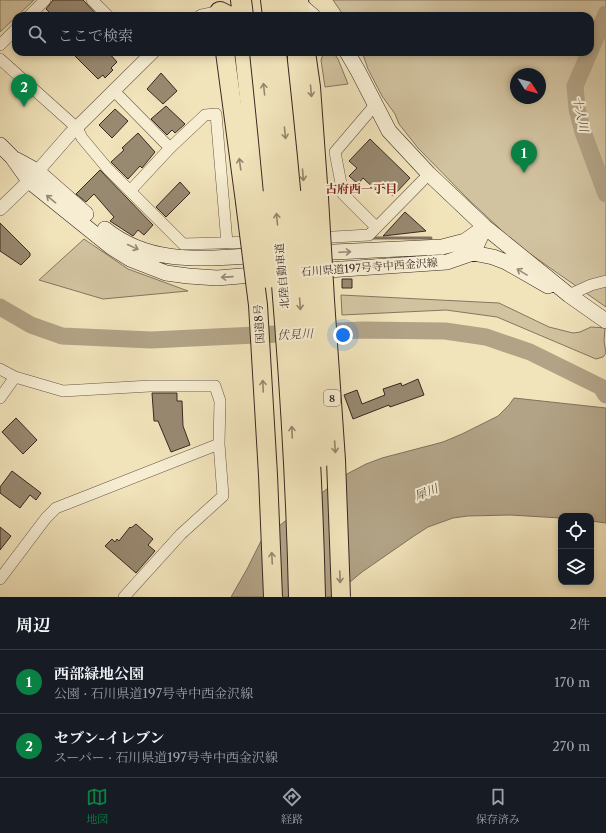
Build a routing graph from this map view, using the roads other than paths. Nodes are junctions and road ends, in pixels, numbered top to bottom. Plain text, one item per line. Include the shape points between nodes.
1 (45, 0) edge
2 (92, 0) edge
3 (241, 0) edge
4 (254, 0) edge
5 (271, 0) edge
6 (33, 12) edge
7 (104, 12) edge
8 (242, 12) edge
9 (256, 12) edge
10 (272, 12) edge
11 (12, 33) edge
12 (0, 45) edge
13 (145, 56) edge
14 (226, 56) edge
15 (245, 56) edge
16 (260, 56) edge
17 (276, 56) edge
18 (293, 56) edge
19 (298, 56) edge
20 (307, 56) edge
21 (349, 56) edge
22 (0, 59) edge
23 (297, 86) junction
24 (114, 91) junction
25 (375, 105) junction
26 (77, 128) junction
27 (0, 146) edge
28 (170, 148) junction
29 (429, 174) junction
30 (33, 176) junction
31 (130, 191) junction
32 (312, 199) junction
33 (253, 202) junction
34 (0, 209) edge
35 (485, 227) junction
36 (376, 228) junction
37 (227, 243) junction
38 (473, 254) junction
39 (606, 281) edge
40 (570, 295) junction
41 (606, 321) edge
42 (0, 369) edge
43 (16, 377) junction
44 (0, 398) edge
45 (219, 444) junction
46 (0, 579) edge
47 (124, 597) edge
48 (274, 597) edge
49 (289, 597) edge
50 (299, 597) edge
51 (315, 597) edge
52 (323, 597) edge
53 (341, 597) edge

1 - 6 street
2 - 7 street
3 - 8 highway
4 - 9 highway
5 - 10 highway
11 - 12 street
13 - 24 street
33 -> 14 highway, 国道8号
15 - 33 highway
50 -> 16 highway, 北陸自動車道, bridge via 284,300
17 -> 51 highway, 北陸自動車道, bridge via 300,300
18 - 23 highway
19 - 23 highway
20 -> 32 highway, 8 via 311,87
21 - 25 main road
22 - 26 street
23 -> 32 highway
24 - 26 street
24 - 28 street
25 - 29 main road via 389,131
25 - 36 street via 335,152 343,194
26 - 30 street
26 - 31 street via 82,138 108,169
27 - 30 main road, 石川県道197号寺中西金沢線
28 - 31 street
28 - 37 street via 205,115 216,114
29 - 35 main road
29 - 36 street
30 - 34 street
30 -> 35 main road, 石川県道197号寺中西金沢線 via 77,206 117,239 144,252 173,258 442,247 465,240
38 -> 30 main road, 石川県道197号寺中西金沢線 via 447,262 217,278 188,276 166,272 130,259 111,247
31 - 37 street via 183,244
32 - 52 highway, bridge via 322,424
32 -> 53 highway, 8, bridge via 325,300 336,460
48 -> 33 highway, 国道8号, bridge
33 - 49 highway, bridge via 275,356
35 - 38 main road
35 - 40 main road
36 - 37 street via 369,235
40 -> 38 main road via 542,284 506,262
39 - 40 street
40 - 41 main road
42 - 43 street
43 - 44 street
43 - 45 street via 63,391 150,386 215,386 220,401
45 - 46 street via 56,508
45 - 47 street via 222,496 181,534

